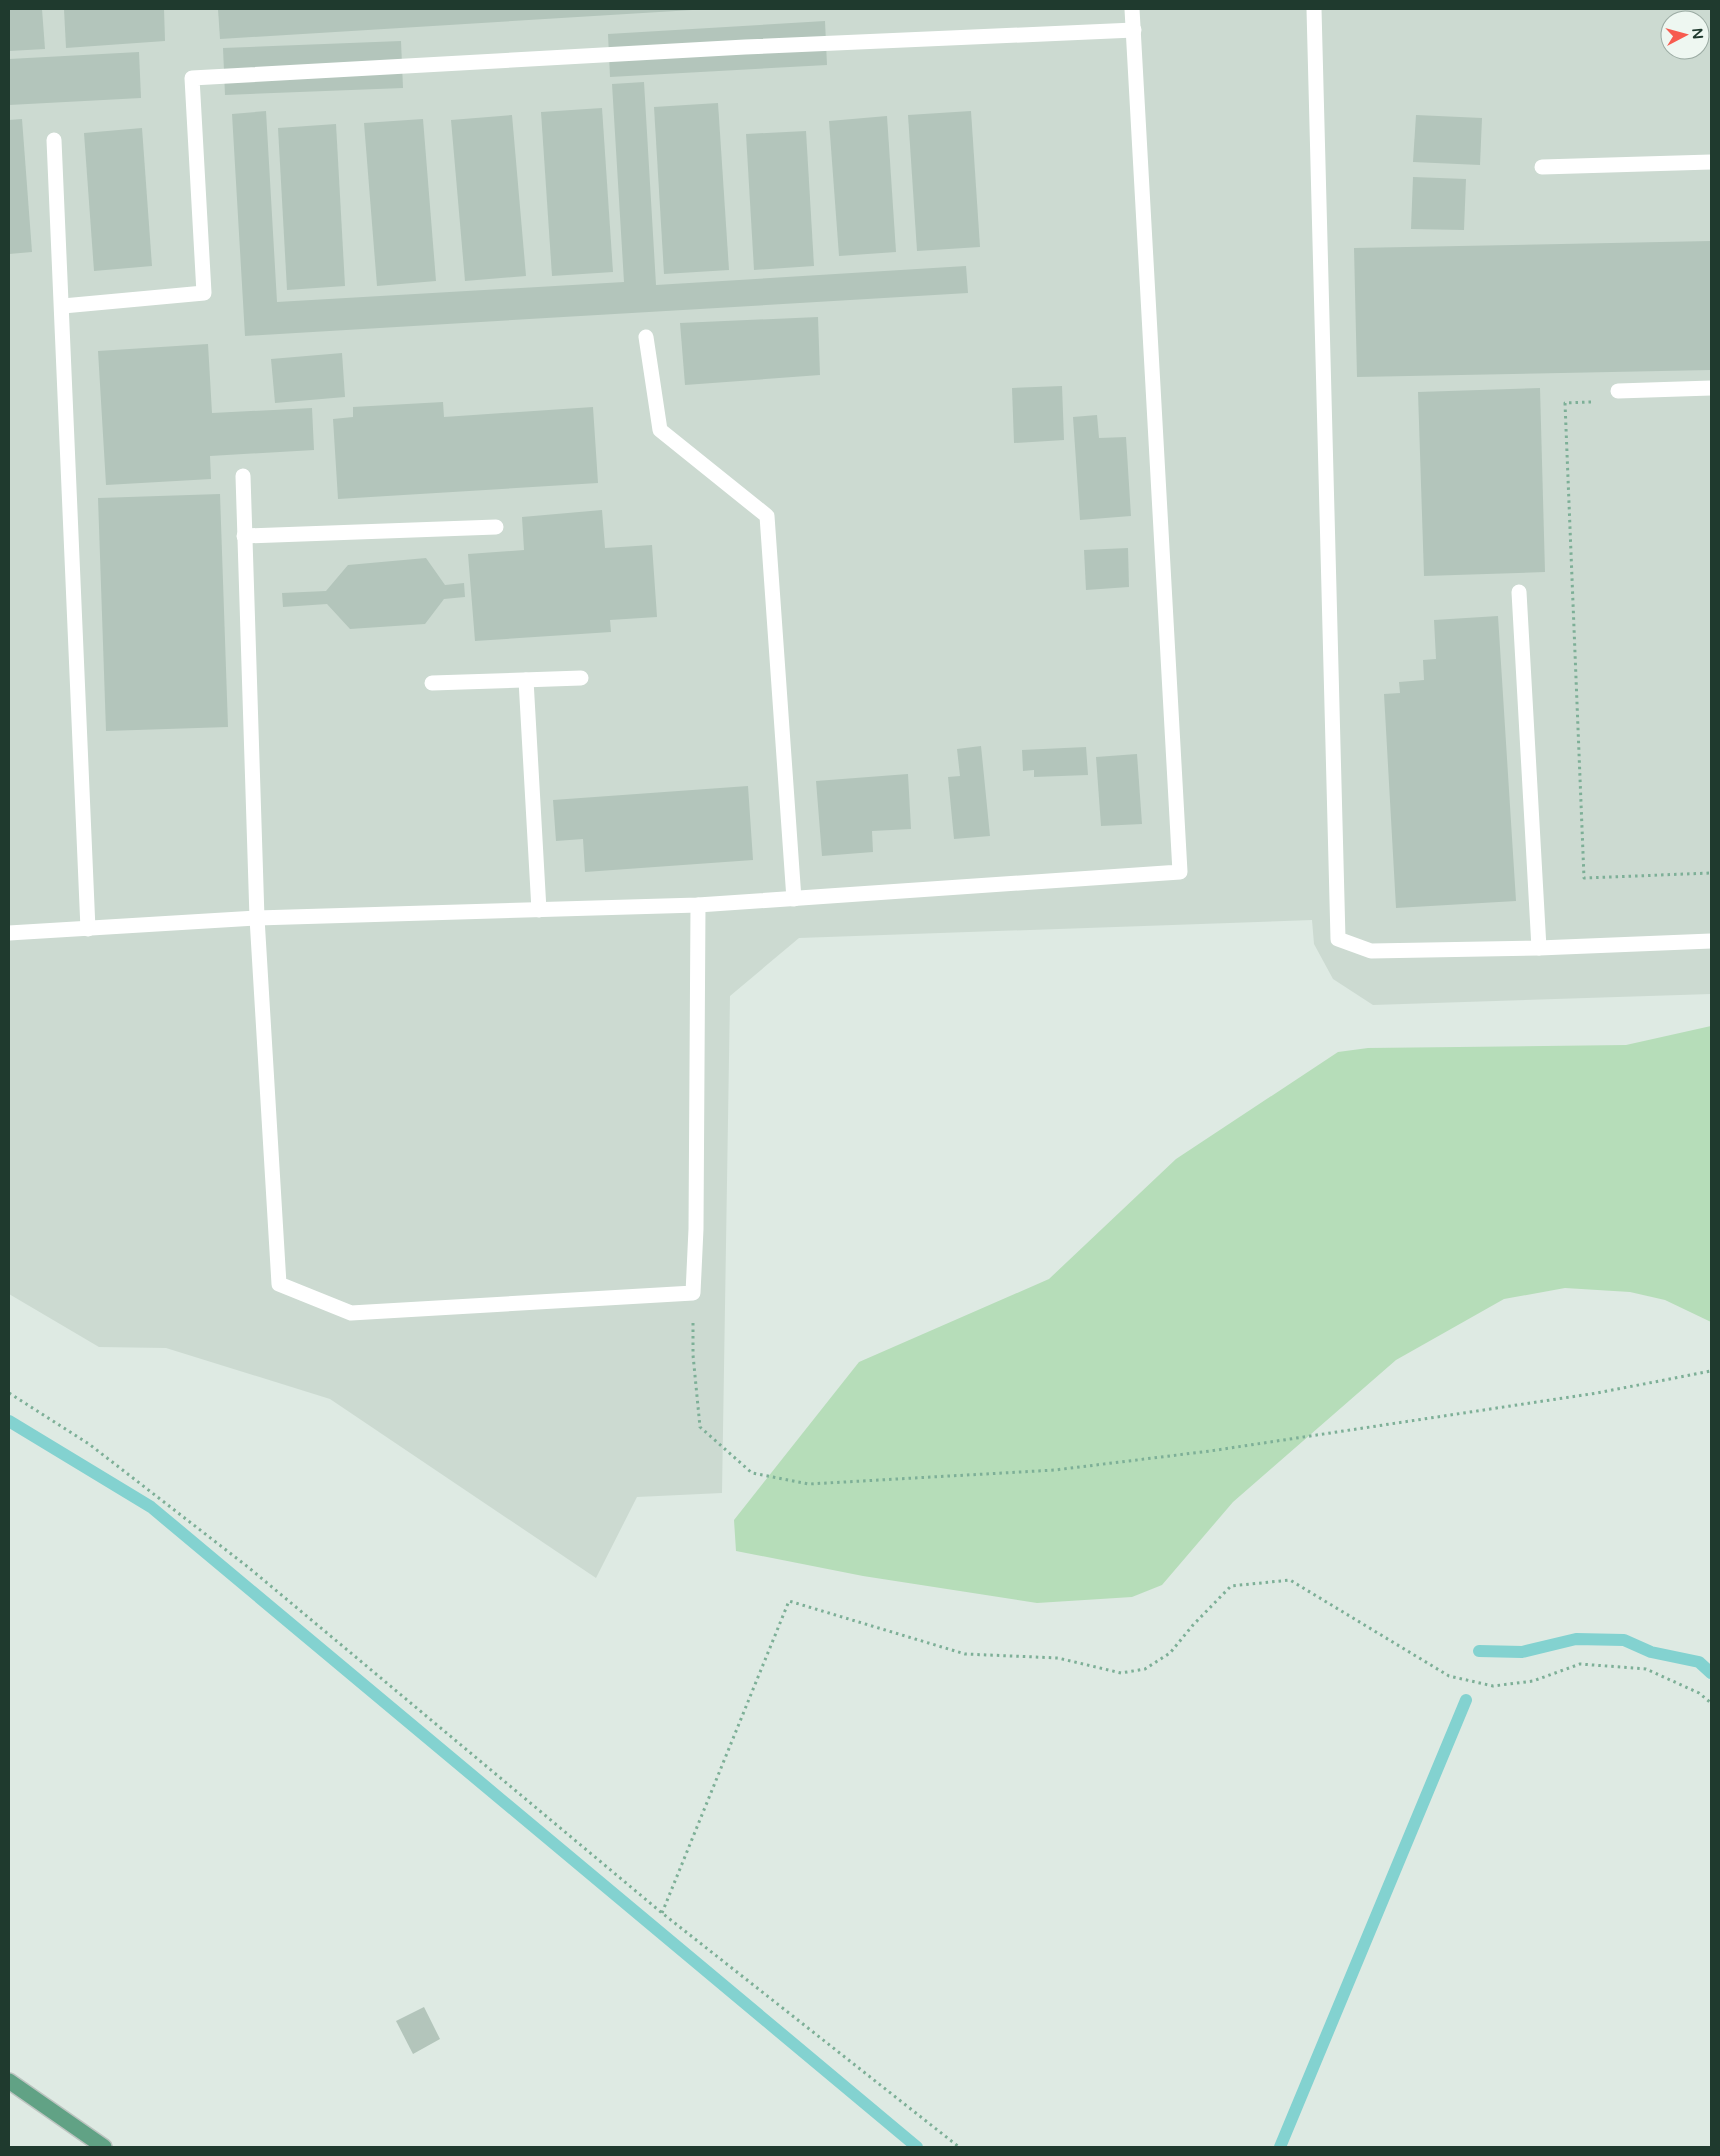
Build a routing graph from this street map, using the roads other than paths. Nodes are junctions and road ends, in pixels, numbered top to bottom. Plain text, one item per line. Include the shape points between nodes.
1 (1132, 9) edge
2 (1314, 9) edge
3 (1134, 30) junction
4 (54, 140) dead end
5 (1711, 162) edge
6 (1542, 167) dead end
7 (63, 306) junction
8 (646, 337) dead end
9 (1711, 388) edge
10 (1618, 391) dead end
11 (243, 476) dead end
12 (496, 527) dead end
13 (244, 536) junction
14 (1519, 592) dead end
15 (581, 678) dead end
16 (526, 680) junction
17 (432, 683) dead end
18 (794, 899) junction
19 (698, 905) junction
20 (539, 910) junction
21 (257, 918) junction
22 (88, 929) junction
23 (9, 933) edge
24 (1711, 941) edge
25 (1539, 948) junction
26 (9, 2082) edge
27 (104, 2147) edge

1 - 3 lane
2 - 25 lane via 1338,939 1371,951
3 - 7 lane via 192,78 204,293
3 - 18 lane via 1180,872
4 - 7 lane
5 - 6 lane
7 - 22 lane
8 - 18 lane via 660,430 767,516
9 - 10 lane
11 - 13 lane
12 - 13 lane
13 - 21 lane
14 - 25 lane
15 - 16 lane
16 - 17 lane
16 - 20 lane
18 - 19 lane
19 - 20 lane
19 - 21 lane via 693,1293 352,1313 279,1284
20 - 21 lane
21 - 22 lane
22 - 23 lane
24 - 25 lane
26 - 27 main road

